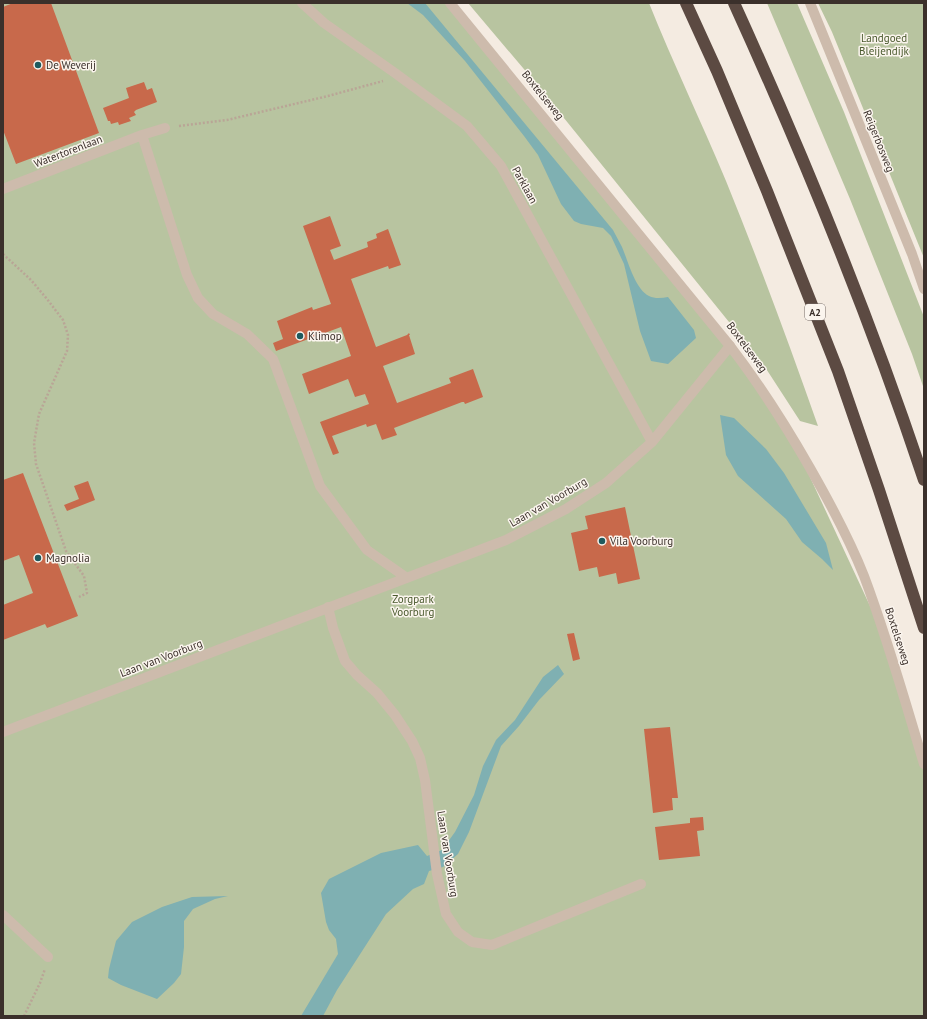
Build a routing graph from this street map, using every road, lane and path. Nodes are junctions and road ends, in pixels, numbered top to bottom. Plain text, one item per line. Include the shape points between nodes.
1 (302, 3) edge
2 (450, 3) edge
3 (686, 3) edge
4 (734, 3) edge
5 (810, 3) edge
6 (395, 73) junction
7 (165, 128) joint
8 (142, 135) junction
9 (3, 189) edge
10 (3, 254) edge
11 (924, 289) edge
12 (730, 346) junction
13 (652, 442) junction
14 (924, 480) edge
15 (407, 578) junction
16 (79, 597) dead end
17 (328, 607) junction
18 (924, 628) edge
19 (3, 732) edge
20 (924, 764) edge
21 (642, 884) dead end
22 (3, 915) edge
23 (48, 957) joint
24 (24, 1016) edge

1 - 6 street, Parklaan via 324,23
2 - 12 street, Boxtelseweg
3 - 18 highway, A2 via 767,192 838,371
4 - 14 highway via 812,182 880,355
5 - 11 street, Reigerbosweg
6 - 7 path via 387,80 328,96 227,120
6 - 13 street, Parklaan via 467,126 501,166
7 - 8 street, Watertorenlaan
8 - 9 street, Watertorenlaan
8 - 15 street via 187,275 198,298 213,314 247,334 273,359 320,486 367,550
10 - 16 path via 47,299 63,320 68,336 67,352 39,414 34,442 36,464 66,551 84,576 87,594
12 - 13 street, Laan van Voorburg
12 - 20 street, Boxtelseweg via 754,377 789,432 835,511 863,576
13 - 15 street, Laan van Voorburg via 606,483 566,509 506,540
15 - 17 street, Laan van Voorburg
17 - 19 street, Laan van Voorburg
17 - 21 street, Laan van Voorburg via 345,661 395,715 420,758 446,914 458,932 472,942 492,945
22 - 23 street
23 - 24 path via 40,983

